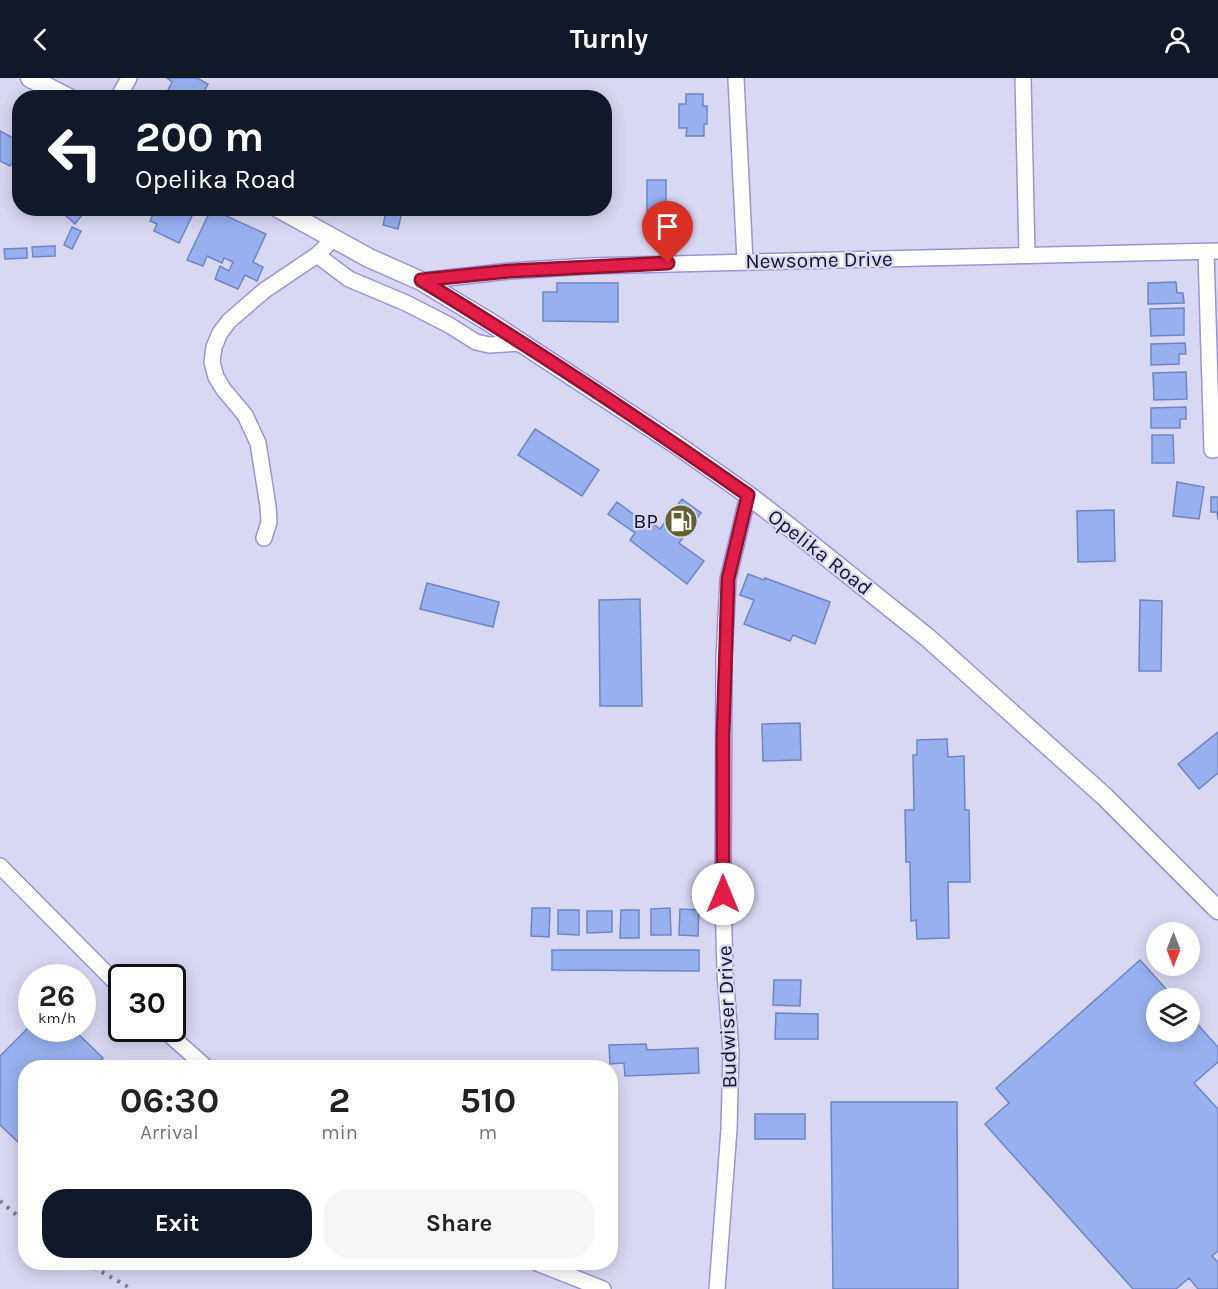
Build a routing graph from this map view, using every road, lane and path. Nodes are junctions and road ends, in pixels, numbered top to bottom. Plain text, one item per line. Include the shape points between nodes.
1 (30, 78) edge
2 (736, 78) edge
3 (1023, 78) edge
4 (53, 90) edge
5 (293, 216) edge
6 (334, 238) junction
7 (1212, 251) edge
8 (317, 255) junction
9 (1027, 255) junction
10 (746, 262) junction
11 (421, 280) junction
12 (522, 343) junction
13 (1218, 449) edge
14 (748, 495) junction
15 (264, 538) dead end
16 (0, 866) edge
17 (1218, 910) edge
18 (108, 975) edge
19 (178, 1042) edge
20 (198, 1060) edge
21 (555, 1270) edge
22 (603, 1289) edge
23 (717, 1289) edge

1 - 4 main road
2 - 10 street
3 - 9 street
5 - 6 main road, Opelika Road
6 - 8 street
6 - 11 main road, Opelika Road
7 - 9 street, Newsome Drive
7 - 13 street via 1212,450
8 - 12 street via 349,279 406,303 476,342
8 - 15 street via 265,290 229,321 214,347 216,377 245,415 258,443 268,506
9 - 10 street, Newsome Drive
10 - 11 street, Newsome Drive via 588,266
11 - 12 main road, Opelika Road
12 - 14 main road, Opelika Road
14 - 17 main road, Opelika Road via 936,645 1096,789
14 - 23 street, Budwiser Drive via 728,579 724,658 723,905 731,1052
16 - 18 street
19 - 20 street
21 - 22 street

